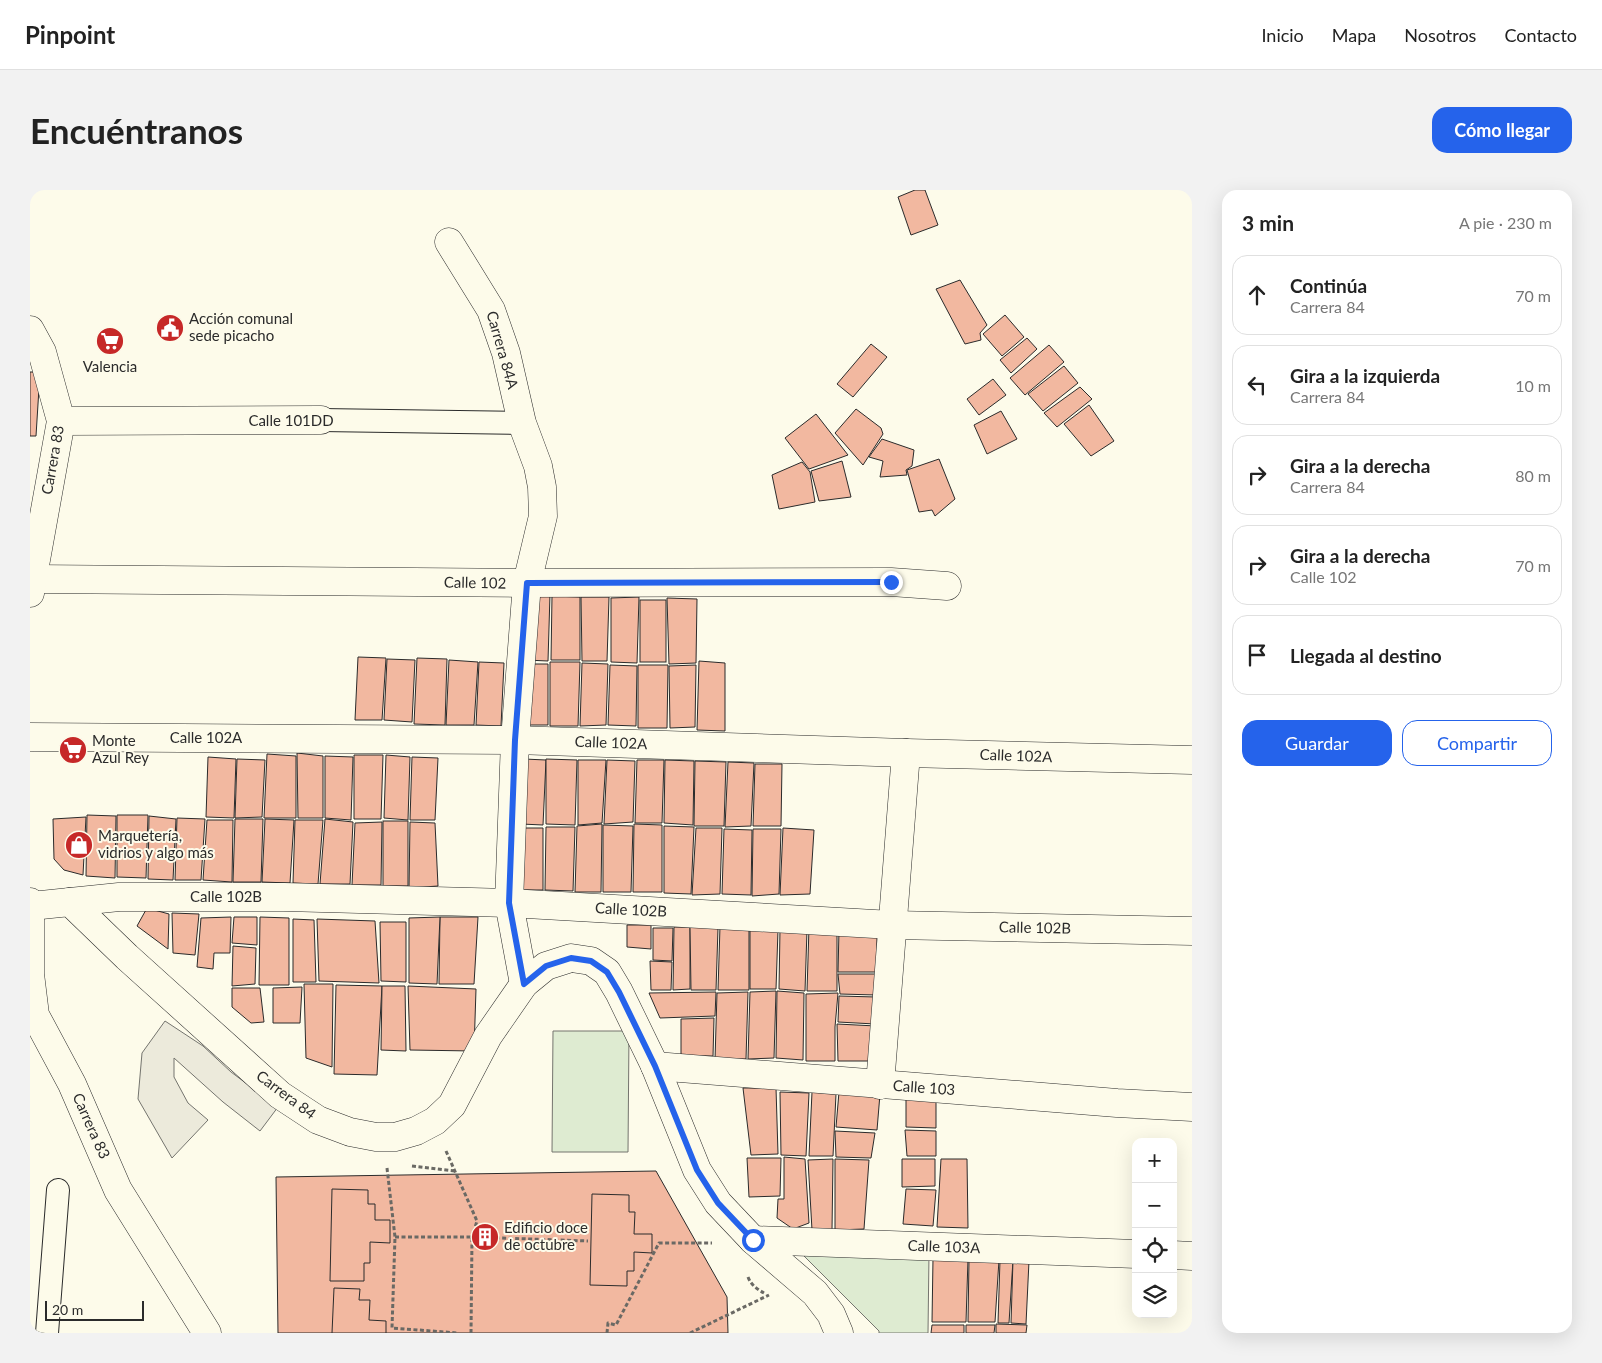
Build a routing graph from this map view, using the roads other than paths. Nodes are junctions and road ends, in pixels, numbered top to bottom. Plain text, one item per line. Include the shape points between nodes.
1 (449, 242) dead end
2 (30, 330) edge
3 (61, 420) junction
4 (321, 420) joint
5 (522, 424) junction
6 (527, 583) junction
7 (31, 586) edge
8 (947, 586) dead end
9 (30, 737) edge
10 (515, 740) junction
11 (906, 753) junction
12 (1192, 760) edge
13 (70, 902) junction
14 (509, 903) junction
15 (30, 904) edge
16 (892, 924) junction
17 (1192, 931) edge
18 (524, 984) junction
19 (655, 1066) junction
20 (880, 1085) junction
21 (1192, 1107) edge
22 (58, 1190) dead end
23 (753, 1240) junction
24 (1132, 1254) edge
25 (1177, 1255) edge
26 (1192, 1256) edge
27 (48, 1333) edge
28 (207, 1333) edge
29 (840, 1333) edge

1 - 5 street, Carrera 84A via 491,310 506,353
2 - 3 street, Carrera 83 via 42,352
3 - 4 street, Calle 101DD
3 - 7 street, Carrera 83
4 - 5 street, Calle 101DD
5 - 6 street, Carrera 84A via 538,466 543,516
6 - 7 street, Calle 102
6 - 8 street, Calle 102 via 891,582
6 - 10 street
9 - 10 street, Calle 102A
10 - 11 street, Calle 102A
10 - 14 street
11 - 12 street, Calle 102A
11 - 16 street
13 - 14 street, Calle 102B via 119,897 284,897
13 - 15 street
13 - 18 street, Carrera 84 via 280,1095 318,1120 350,1132 376,1137 395,1137 416,1131 433,1122 452,1105 488,1036
14 - 16 street, Calle 102B
14 - 18 street
15 - 28 street, Carrera 83 via 30,974 35,1015 72,1084 118,1190
16 - 17 street, Calle 102B
16 - 20 street
18 - 19 street, Carrera 84 via 546,966 571,958 591,961 607,972
19 - 20 street, Calle 103
19 - 23 street, Carrera 84 via 697,1170 718,1203
20 - 21 street, Calle 103
22 - 27 street
23 - 24 street, Calle 103A
23 - 29 street, Carrera 84 via 815,1293
25 - 26 street

